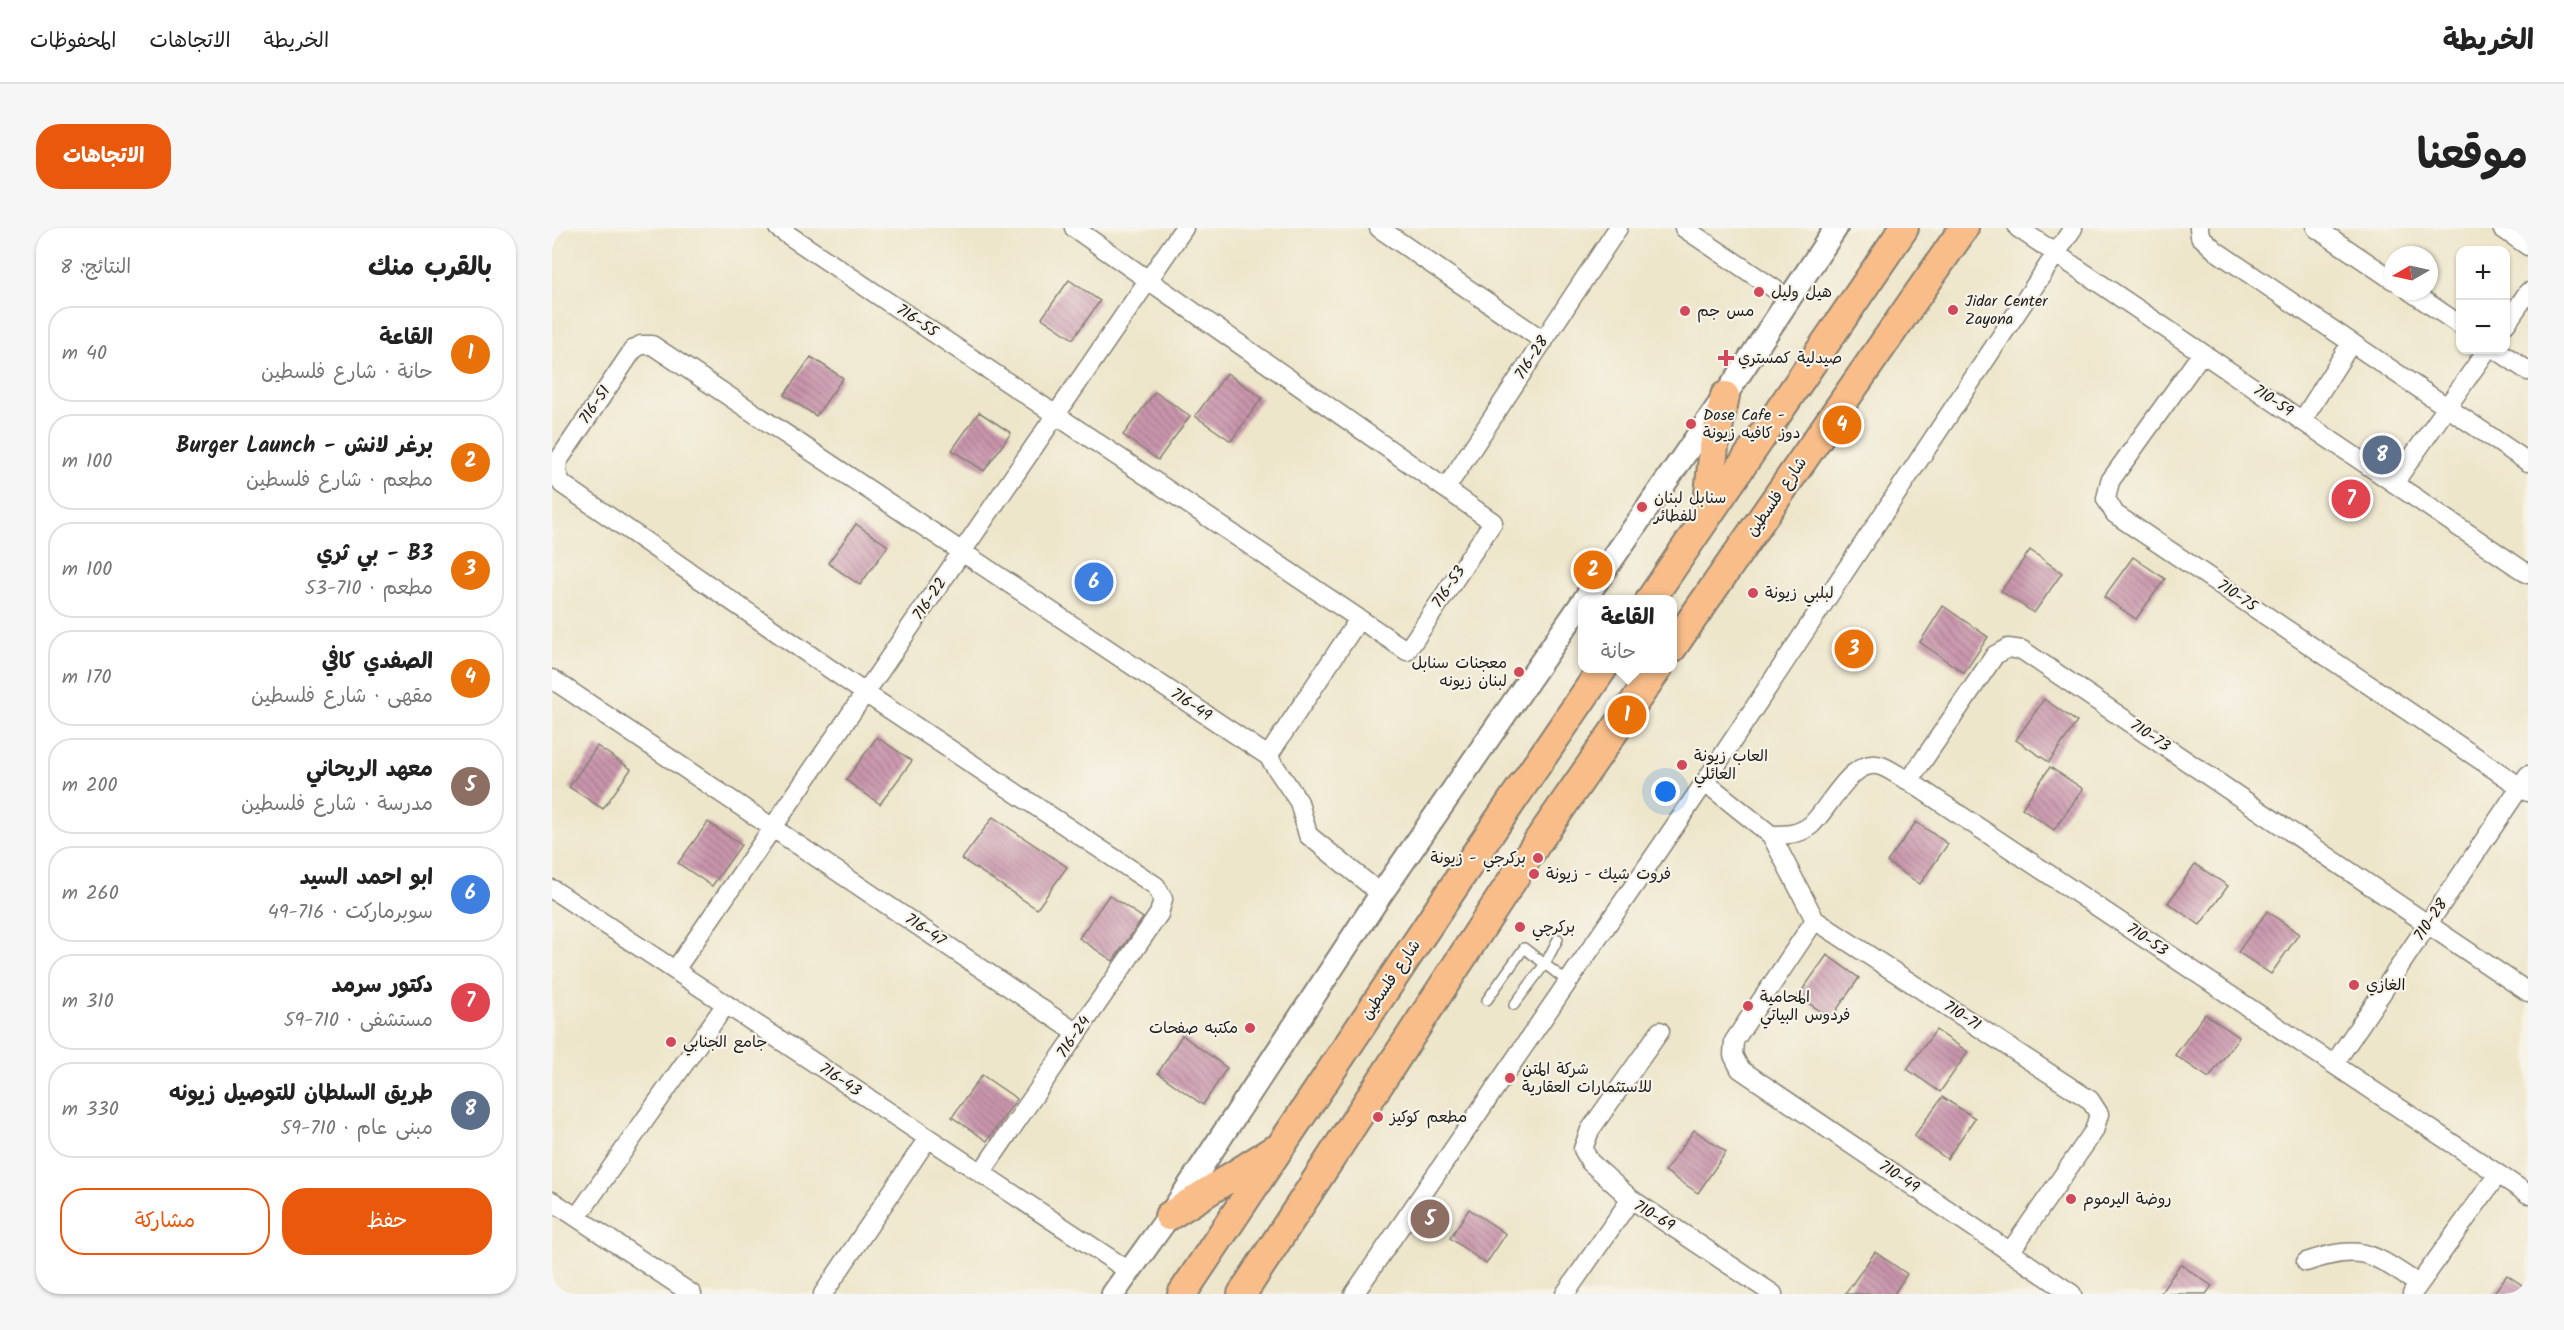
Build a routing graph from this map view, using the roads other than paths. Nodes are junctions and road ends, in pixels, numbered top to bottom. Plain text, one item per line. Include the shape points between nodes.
1 (778, 228) edge
2 (1074, 228) edge
3 (1184, 228) edge
4 (1379, 228) edge
5 (1618, 228) edge
6 (1684, 228) edge
7 (1836, 228) edge
8 (1904, 228) edge
9 (1964, 228) edge
10 (2018, 228) edge
11 (2073, 228) edge
12 (2199, 228) edge
13 (2316, 228) edge
14 (2502, 228) edge
15 (2528, 246) edge
16 (2055, 254) junction
17 (2384, 274) edge
18 (1149, 279) junction
19 (2528, 292) edge
20 (1788, 298) junction
21 (2423, 300) edge
22 (2510, 317) edge
23 (2456, 322) edge
24 (1544, 341) junction
25 (2351, 343) junction
26 (2202, 353) junction
27 (2484, 354) edge
28 (2503, 354) edge
29 (2528, 371) edge
30 (1725, 396) junction
31 (2447, 407) junction
32 (1056, 415) junction
33 (2302, 421) junction
34 (2528, 462) edge
35 (2394, 483) junction
36 (1446, 488) junction
37 (1706, 518) junction
38 (962, 552) junction
39 (2528, 574) edge
40 (1587, 595) edge
41 (1653, 595) edge
42 (1578, 608) edge
43 (1359, 619) junction
44 (1677, 641) edge
45 (1600, 673) edge
46 (1655, 673) edge
47 (552, 679) edge
48 (865, 693) junction
49 (1268, 756) junction
50 (1705, 782) junction
51 (1909, 782) junction
52 (2525, 785) edge
53 (1502, 817) junction
54 (772, 828) junction
55 (1771, 835) junction
56 (1536, 844) junction
57 (1473, 858) junction
58 (1510, 884) junction
59 (552, 889) edge
60 (1381, 894) junction
61 (1815, 920) junction
62 (2428, 924) junction
63 (1558, 939) dead end
64 (1545, 964) junction
65 (675, 970) junction
66 (1568, 982) junction
67 (2528, 992) edge
68 (1487, 1000) dead end
69 (726, 1004) junction
70 (1514, 1005) dead end
71 (1660, 1031) dead end
72 (1077, 1033) junction
73 (2334, 1064) junction
74 (928, 1138) junction
75 (1281, 1146) junction
76 (981, 1173) junction
77 (2498, 1174) junction
78 (2528, 1194) edge
79 (1631, 1199) junction
80 (552, 1201) edge
81 (1169, 1216) junction
82 (577, 1217) junction
83 (2010, 1252) junction
84 (2306, 1262) dead end
85 (1129, 1271) junction
86 (2415, 1289) edge
87 (692, 1294) edge
88 (823, 1294) edge
89 (1113, 1294) edge
90 (1182, 1294) edge
91 (1242, 1294) edge
92 (1354, 1294) edge
93 (1565, 1294) edge
94 (1773, 1294) edge
95 (2072, 1294) edge

1 - 32 street, 716-55
2 - 18 street
3 - 18 street, 716-22
4 - 24 street
5 - 24 street, 716-28
6 - 20 street
7 - 20 street
8 - 37 main road
9 - 44 main road, شارع فلسطين
10 - 16 street, 710-59
11 - 16 street
12 - 25 street via 2208,245
13 - 17 street
14 - 15 street
16 - 26 street, 710-59
16 - 50 street
18 - 32 street, 716-22
18 - 36 street, 716-53
19 - 22 street
20 - 30 street
21 - 23 street
24 - 36 street, 716-28
25 - 31 street
25 - 33 street
26 - 33 street, 710-59
26 - 52 street, 710-75 via 2110,482 2106,499 2115,513
27 - 31 street
28 - 29 street
30 - 37 main road via 1714,447
30 - 40 street
31 - 34 street
31 - 35 street
32 - 38 street, 716-22
32 - 43 street, 716-53
33 - 35 street, 710-59
35 - 39 street, 710-59
36 - 43 street, 716-53 via 1493,522 1407,651
37 - 41 main road
38 - 48 street, 716-22
38 - 48 street, 716-51 via 652,345 633,350 558,461 557,473 562,484
38 - 49 street, 716-49
42 - 60 street
43 - 49 street
45 - 53 main road, شارع فلسطين
46 - 56 main road
47 - 54 street, 716-47
48 - 54 street, 716-22
48 - 72 street, 716-24 via 1156,886 1163,898 1159,914
49 - 60 street, 716-49 via 1299,802 1308,834
50 - 55 street
50 - 66 street
51 - 55 street, 710-53 via 1881,766 1869,764 1857,769 1810,826 1795,834
51 - 62 street, 710-73 via 1995,655 2008,648 2022,650
51 - 73 street, 710-53
52 - 62 street, 710-28
53 - 56 main road via 1517,840
53 - 57 main road, شارع فلسطين
54 - 65 street, 716-22
54 - 72 street, 716-47
55 - 61 street
56 - 58 main road
57 - 58 main road via 1484,857 1494,862
57 - 75 main road, شارع فلسطين
58 - 91 main road
59 - 65 street, 716-43
60 - 81 street
61 - 83 street, 710-49 via 1734,1041 1733,1055 1740,1069
61 - 83 street, 710-71 via 2090,1100 2099,1114 2094,1131
62 - 67 street, 710-73
62 - 73 street, 710-28
63 - 64 lane
64 - 66 lane
64 - 68 lane via 1524,948
64 - 70 lane
65 - 69 street, 716-43
66 - 92 street
69 - 74 street, 716-43
69 - 82 street
71 - 79 street via 1590,1130 1583,1149 1590,1162
72 - 76 street, 716-24
73 - 77 street, 710-53
74 - 76 street, 716-43
74 - 88 street
75 - 81 main road
75 - 90 main road, شارع فلسطين
76 - 85 street, 716-43
77 - 78 street, 710-53
77 - 86 street
79 - 93 street, 710-69
79 - 94 street, 710-69
80 - 82 street
81 - 85 street
82 - 87 street
83 - 95 street, 710-49
84 - 86 street via 2332,1253 2372,1254
85 - 89 street

